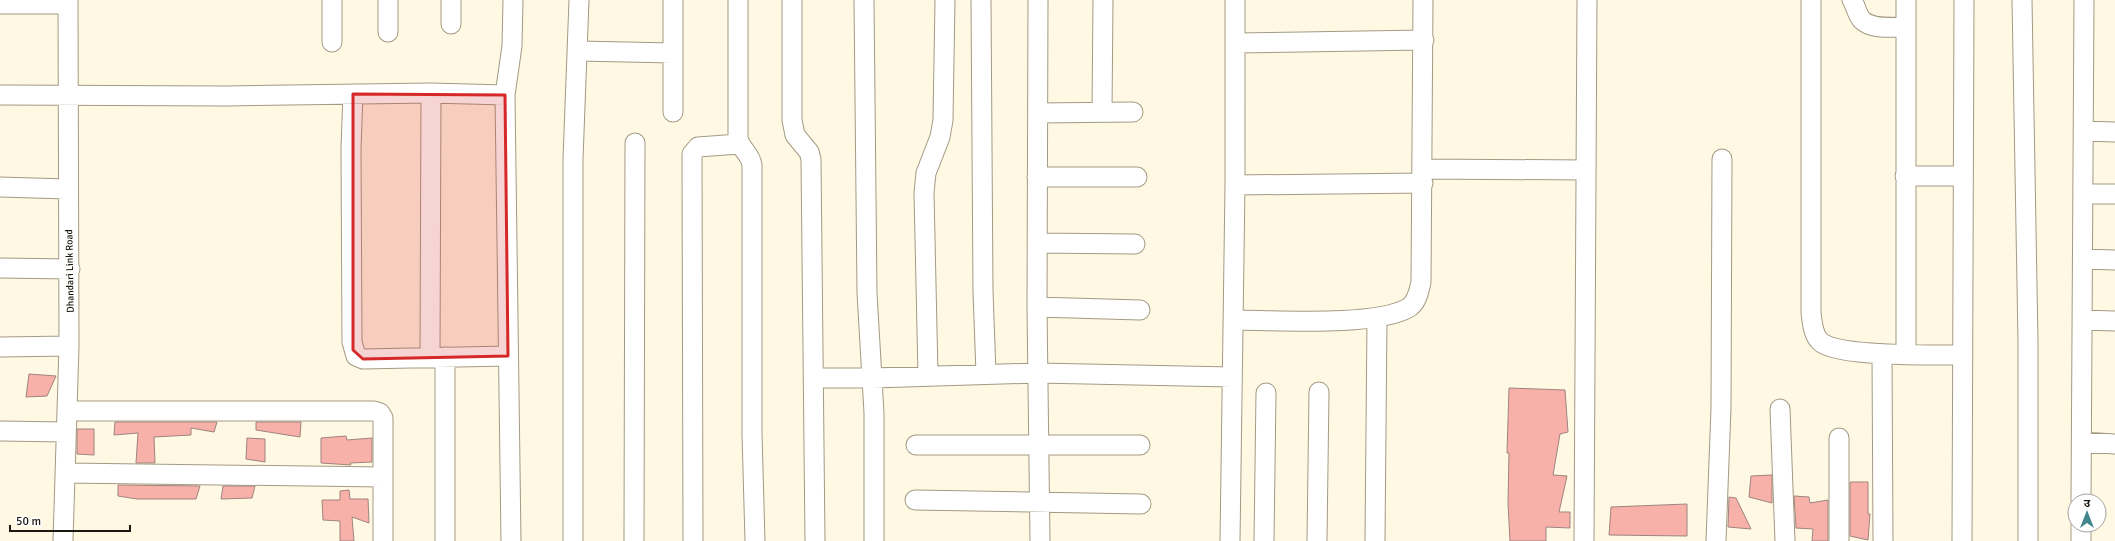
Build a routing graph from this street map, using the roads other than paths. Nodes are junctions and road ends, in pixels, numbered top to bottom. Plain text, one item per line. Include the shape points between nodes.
1 (332, 0) edge
2 (388, 0) edge
3 (451, 0) edge
4 (513, 0) edge
5 (579, 0) edge
6 (674, 0) edge
7 (738, 0) edge
8 (792, 0) edge
9 (864, 0) edge
10 (945, 0) edge
11 (982, 0) edge
12 (1038, 0) edge
13 (1103, 0) edge
14 (1235, 0) edge
15 (1423, 0) edge
16 (1587, 0) edge
17 (1811, 0) edge
18 (1852, 0) edge
19 (1906, 0) edge
20 (1964, 0) edge
21 (2022, 0) edge
22 (2084, 0) edge
23 (68, 2) edge
24 (0, 4) edge
25 (451, 24) dead end
26 (1906, 27) junction
27 (388, 32) dead end
28 (1424, 40) junction
29 (332, 42) dead end
30 (1235, 43) junction
31 (578, 51) junction
32 (673, 53) junction
33 (431, 93) junction
34 (353, 94) junction
35 (0, 95) edge
36 (67, 95) junction
37 (505, 95) junction
38 (673, 112) dead end
39 (1102, 112) junction
40 (1133, 112) dead end
41 (1038, 113) junction
42 (2083, 131) junction
43 (2115, 132) edge
44 (634, 143) dead end
45 (739, 144) junction
46 (1722, 159) dead end
47 (1586, 170) junction
48 (1423, 176) junction
49 (1905, 176) junction
50 (1963, 176) junction
51 (1137, 177) dead end
52 (1037, 178) junction
53 (1235, 185) junction
54 (0, 187) edge
55 (67, 190) junction
56 (2083, 194) junction
57 (2115, 194) edge
58 (1037, 243) junction
59 (1135, 244) dead end
60 (2083, 259) junction
61 (2115, 260) edge
62 (0, 268) edge
63 (70, 269) junction
64 (1037, 307) junction
65 (1140, 310) dead end
66 (1377, 318) junction
67 (1233, 320) junction
68 (2082, 320) junction
69 (2115, 321) edge
70 (69, 346) junction
71 (0, 347) edge
72 (1882, 354) junction
73 (1906, 354) junction
74 (1963, 355) junction
75 (508, 356) junction
76 (437, 358) junction
77 (1037, 373) junction
78 (986, 374) junction
79 (928, 375) junction
80 (1232, 377) junction
81 (814, 378) junction
82 (873, 378) junction
83 (1319, 392) dead end
84 (1266, 393) dead end
85 (1780, 409) dead end
86 (67, 411) junction
87 (0, 431) edge
88 (66, 432) junction
89 (1839, 438) dead end
90 (2082, 442) junction
91 (2115, 444) edge
92 (916, 445) dead end
93 (1140, 445) dead end
94 (1038, 446) junction
95 (66, 473) junction
96 (383, 477) junction
97 (2081, 493) edge
98 (915, 500) dead end
99 (1039, 503) junction
100 (1141, 504) dead end
101 (63, 541) edge
102 (383, 541) edge
103 (445, 541) edge
104 (511, 541) edge
105 (573, 541) edge
106 (634, 541) edge
107 (693, 541) edge
108 (755, 541) edge
109 (815, 541) edge
110 (874, 541) edge
111 (1040, 541) edge
112 (1230, 541) edge
113 (1264, 541) edge
114 (1317, 541) edge
115 (1375, 541) edge
116 (1584, 541) edge
117 (1716, 541) edge
118 (1785, 541) edge
119 (1839, 541) edge
120 (1883, 541) edge
121 (1962, 541) edge
122 (2028, 541) edge

1 - 29 street
2 - 27 street
3 - 25 street
4 - 37 street via 512,46
5 - 31 street
6 - 32 street
7 - 45 street
8 - 81 street via 792,120 795,135 809,152 811,159
9 - 82 street via 867,293
10 - 79 street via 944,120 926,173 924,193
11 - 78 street via 982,291
12 - 41 street
13 - 39 street
14 - 30 street
15 - 28 street
16 - 47 street
17 - 72 street via 1813,326 1822,343 1837,349
18 - 26 street via 1859,16 1868,24
19 - 26 street
20 - 50 street
21 - 122 street via 2028,342
22 - 42 street
23 - 24 street
23 - 36 street, Dhandari Link Road
26 - 49 street
28 - 30 street
28 - 48 street
30 - 53 street
31 - 32 street
31 - 105 street via 573,174
32 - 38 street
33 - 34 street
33 - 37 street
33 - 76 street
34 - 36 street
34 - 76 street via 353,350 356,356 362,359
35 - 36 street
36 - 55 street, Dhandari Link Road
37 - 75 street
39 - 40 street
39 - 41 street
41 - 52 street
42 - 43 street
42 - 56 street
44 - 106 street
45 - 107 street via 698,147 692,154
45 - 108 street via 751,157 752,165 752,434
46 - 117 street via 1721,408
47 - 48 street
47 - 116 street
48 - 53 street
48 - 66 street via 1422,282 1417,298 1409,308
49 - 50 street
49 - 73 street
50 - 74 street
51 - 52 street
52 - 58 street
53 - 67 street
54 - 55 street
55 - 63 street, Dhandari Link Road
56 - 57 street
56 - 60 street
58 - 59 street
58 - 64 street
60 - 61 street
60 - 68 street
62 - 63 street
63 - 70 street, Dhandari Link Road
64 - 65 street
64 - 77 street
66 - 67 street
66 - 115 street
67 - 80 street
68 - 69 street
68 - 90 street
70 - 71 street
70 - 86 street, Dhandari Link Road
72 - 73 street
72 - 120 street
73 - 74 street
74 - 121 street
75 - 76 street
75 - 104 street
76 - 103 street
77 - 78 street
77 - 80 street
77 - 94 street
78 - 79 street
79 - 82 street
80 - 112 street
81 - 82 street
81 - 109 street
82 - 110 street
83 - 114 street
84 - 113 street
85 - 118 street
86 - 88 street, Dhandari Link Road
86 - 96 street via 374,411 380,413 383,418
87 - 88 street
88 - 95 street, Dhandari Link Road
89 - 119 street
90 - 91 street
90 - 97 street
92 - 94 street
93 - 94 street
94 - 99 street
95 - 96 street
95 - 101 street, Dhandari Link Road
96 - 102 street
98 - 99 street
99 - 100 street
99 - 111 street

